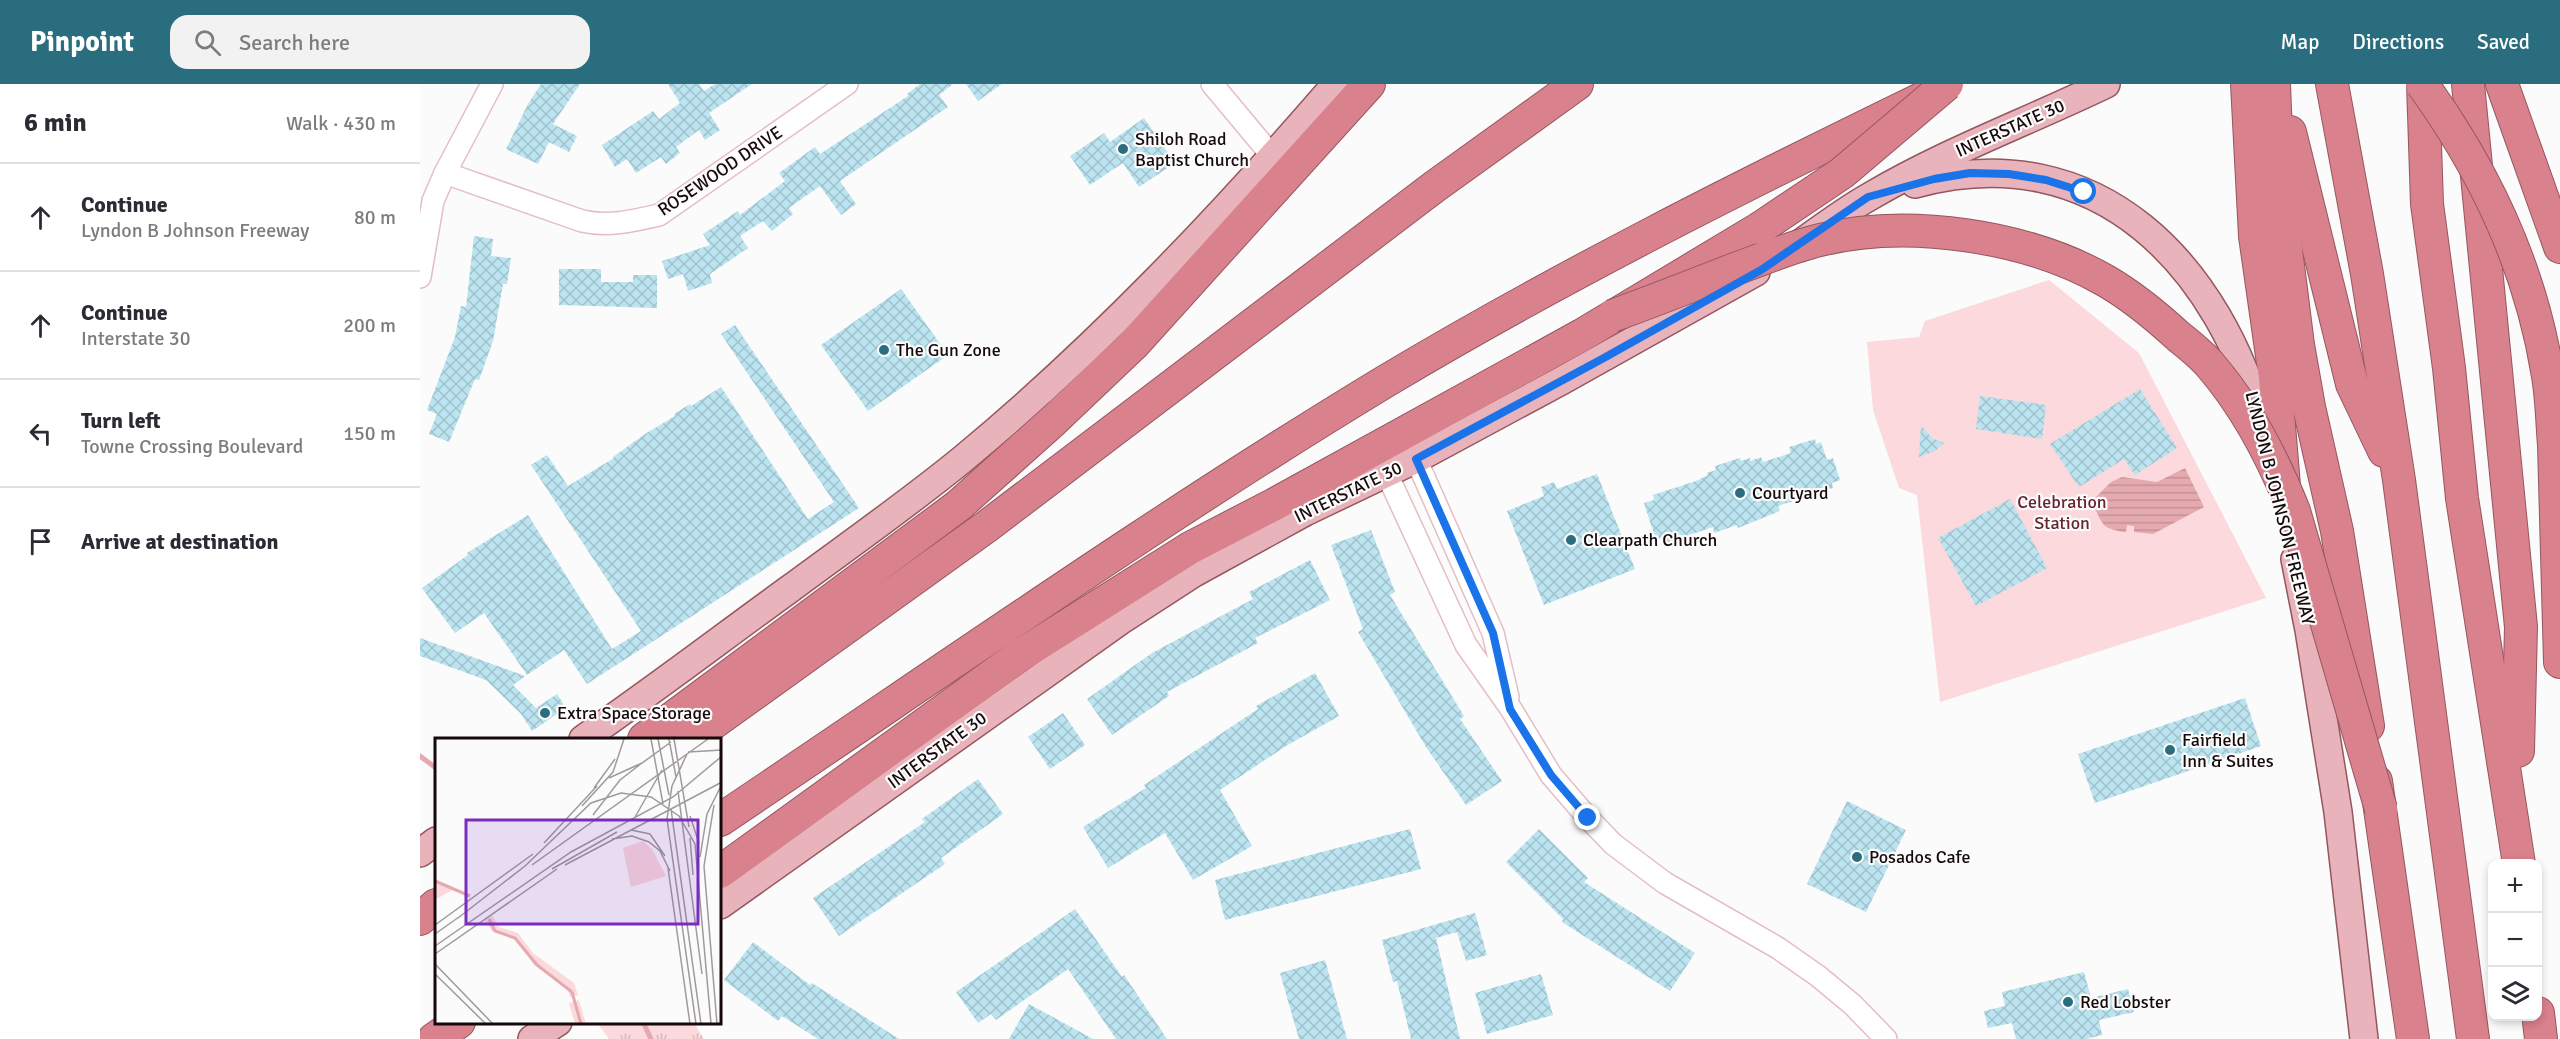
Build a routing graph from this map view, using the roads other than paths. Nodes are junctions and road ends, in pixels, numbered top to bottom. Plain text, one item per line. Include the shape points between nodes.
1 (492, 84) edge
2 (847, 84) edge
3 (1212, 84) edge
4 (1336, 84) edge
5 (1369, 84) edge
6 (1542, 84) edge
7 (1577, 84) edge
8 (1949, 84) edge
9 (2106, 84) edge
10 (2247, 84) edge
11 (2276, 84) edge
12 (2332, 84) edge
13 (2423, 84) edge
14 (2468, 84) edge
15 (2502, 84) edge
16 (1273, 157) junction
17 (445, 173) junction
18 (1434, 187) junction
19 (1868, 197) junction
20 (2560, 247) edge
21 (420, 277) edge
22 (1612, 316) junction
23 (1416, 459) junction
24 (1374, 464) junction
25 (2399, 480) junction
26 (2287, 524) junction
27 (2560, 662) edge
28 (1510, 709) junction
29 (585, 738) edge
30 (645, 738) edge
31 (692, 738) edge
32 (2380, 809) junction
33 (722, 819) edge
34 (435, 842) edge
35 (2518, 850) edge
36 (420, 853) edge
37 (722, 871) edge
38 (722, 905) edge
39 (435, 906) edge
40 (420, 919) edge
41 (435, 919) edge
42 (420, 930) edge
43 (2539, 1021) edge
44 (457, 1024) edge
45 (556, 1024) edge
46 (434, 1039) edge
47 (532, 1039) edge
48 (1886, 1039) edge
49 (2364, 1039) edge
50 (2413, 1039) edge
51 (2473, 1039) edge
52 (2541, 1039) edge

1 - 17 street
2 - 17 street, ROSEWOOD DRIVE via 659,215 650,217 599,225
3 - 16 street
4 - 16 main road
5 - 30 highway via 1133,345 958,506
6 - 18 highway
7 - 18 highway
8 - 22 highway, bridge via 1842,173 1760,228
8 - 33 highway via 1618,250 1388,380 1167,518
9 - 19 main road, INTERSTATE 30 via 1993,134
10 - 26 highway via 2255,236 2275,376
11 - 25 highway via 2352,384
11 - 32 highway, bridge via 2278,186 2298,345 2337,531
12 - 25 highway
13 - 27 highway, bridge via 2474,163 2500,216 2530,300 2548,376 2554,445
13 - 35 highway via 2427,204 2462,498
14 - 35 highway via 2521,627
15 - 20 highway
16 - 29 main road via 1147,289 1038,394 963,459
17 - 21 street via 433,201
18 - 31 highway via 986,527
19 - 23 main road, INTERSTATE 30 via 1761,270
19 - 26 main road, LYNDON B JOHNSON FREEWAY via 1970,173 2009,174 2046,180 2117,207 2189,274 2230,336 2258,408
22 - 24 highway
22 - 32 highway, bridge via 1821,239 1886,230 1947,232 1998,240 2105,280 2152,312 2211,365 2254,424 2275,463 2294,511
23 - 24 main road, INTERSTATE 30
23 - 28 street via 1493,633
24 - 28 street via 1466,645
24 - 37 highway via 1190,548 1019,656
24 - 38 main road, INTERSTATE 30 via 1305,512 1194,573 1120,621
25 - 51 highway
26 - 49 main road, LYNDON B JOHNSON FREEWAY via 2309,630 2338,812
28 - 48 street via 1551,775 1613,844 1665,883 1778,948 1818,976
32 - 50 highway
34 - 36 main road
39 - 40 highway
41 - 42 highway
43 - 52 highway
44 - 46 highway
45 - 47 main road

